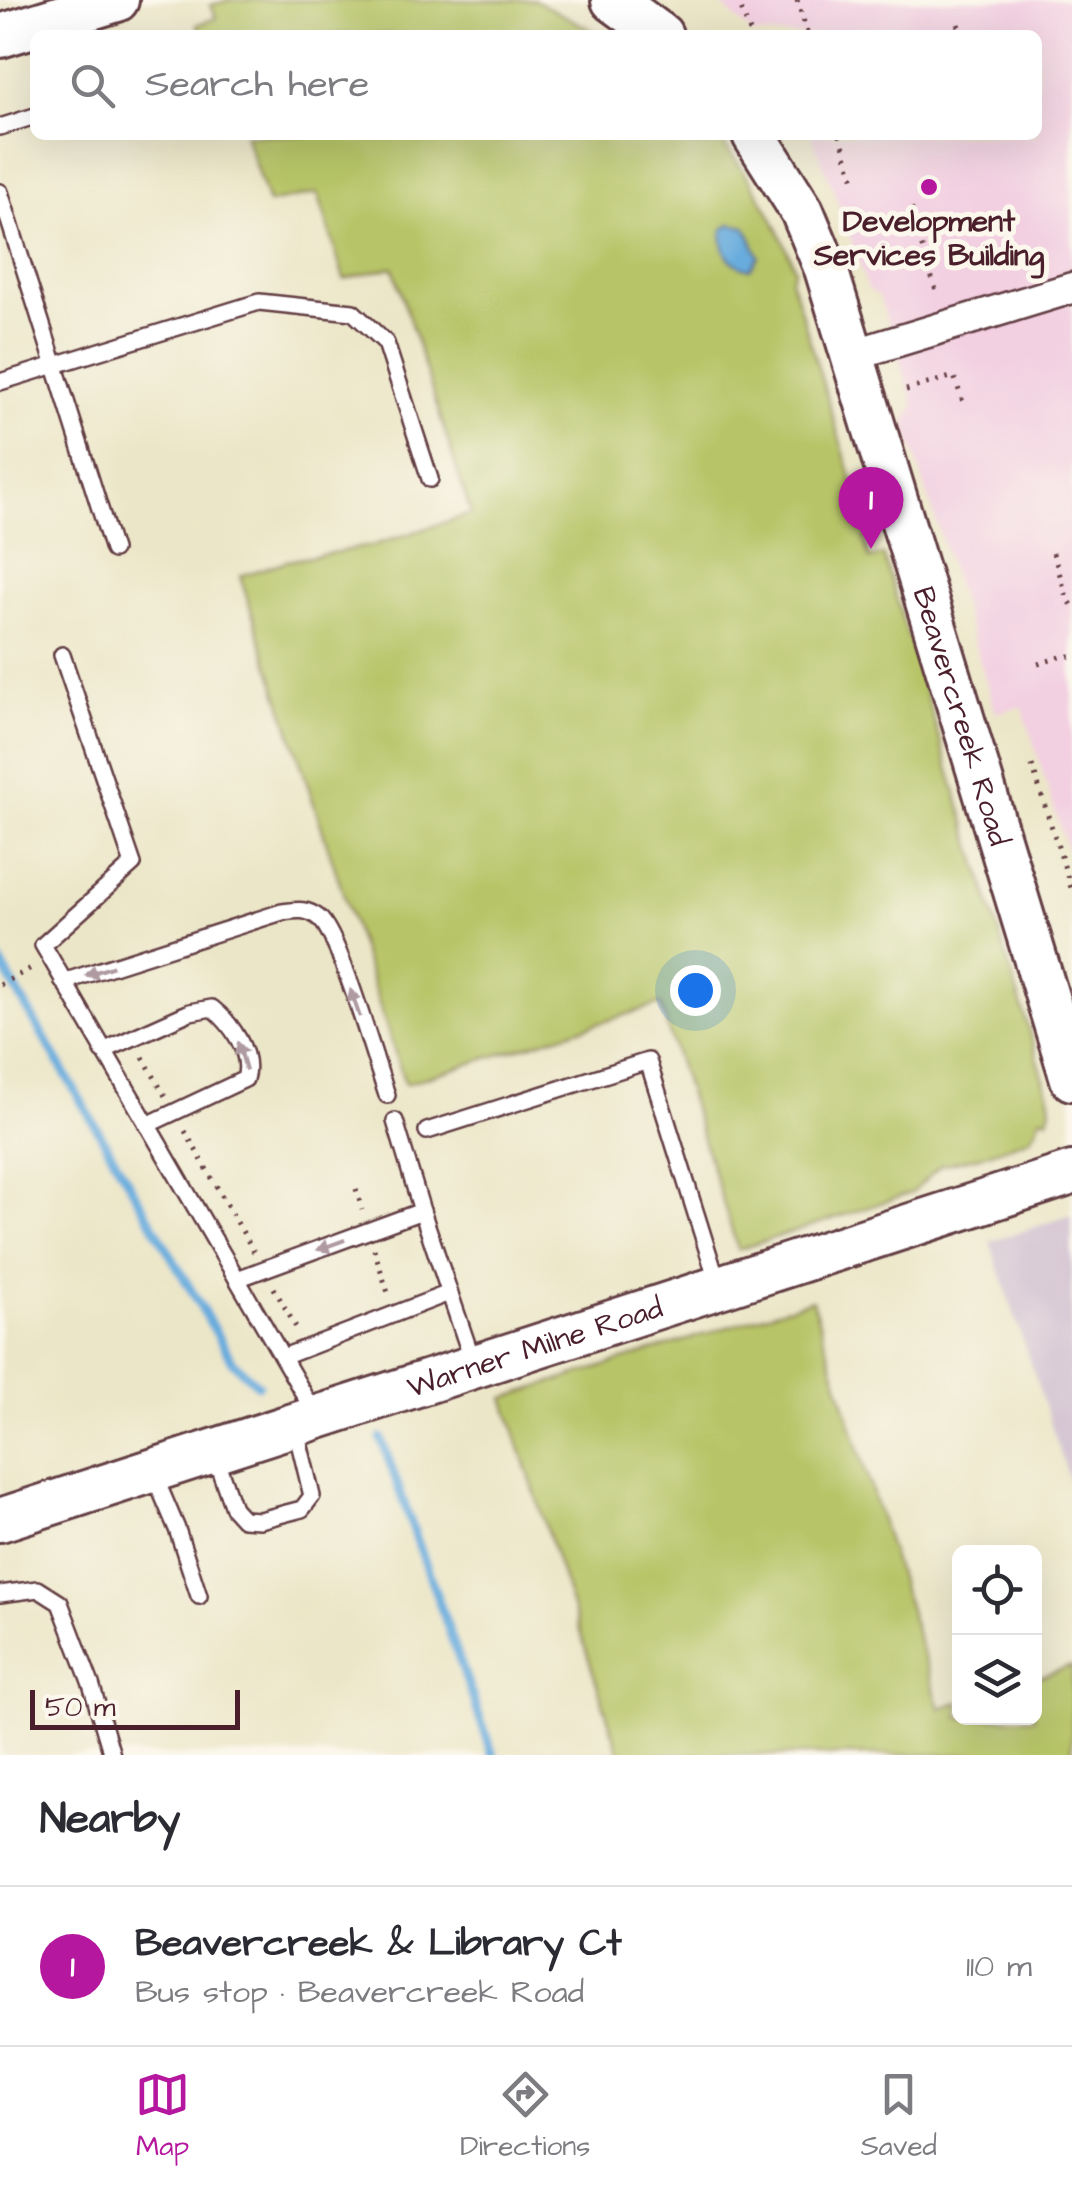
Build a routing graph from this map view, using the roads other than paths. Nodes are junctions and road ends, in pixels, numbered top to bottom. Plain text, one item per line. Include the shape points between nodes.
1 (117, 0) edge
2 (613, 0) edge
3 (654, 30) edge
4 (0, 36) edge
5 (30, 118) edge
6 (0, 127) edge
7 (757, 140) edge
8 (0, 192) edge
9 (1072, 288) edge
10 (852, 355) junction
11 (54, 364) junction
12 (0, 382) edge
13 (430, 479) dead end
14 (113, 550) dead end
15 (62, 656) dead end
16 (64, 982) junction
17 (103, 1050) junction
18 (1072, 1080) edge
19 (387, 1095) dead end
20 (395, 1121) dead end
21 (147, 1125) junction
22 (427, 1131) dead end
23 (1072, 1174) edge
24 (422, 1211) junction
25 (237, 1279) junction
26 (719, 1288) junction
27 (449, 1293) junction
28 (283, 1358) junction
29 (475, 1368) junction
30 (306, 1422) junction
31 (214, 1452) junction
32 (152, 1471) junction
33 (0, 1520) edge
34 (0, 1594) edge
35 (198, 1596) dead end
36 (112, 1755) edge

1 - 4 main road
2 - 3 main road
5 - 6 lane
7 - 10 main road, Beavercreek Road via 815,240
8 - 11 lane
9 - 10 street
10 - 18 main road, Beavercreek Road
11 - 12 lane
11 - 13 lane via 260,302 353,312 386,343
11 - 14 lane
15 - 16 lane via 132,864 43,945
16 - 17 lane
19 -> 16 lane via 336,946 322,920 304,909
17 - 21 lane
21 -> 17 lane via 245,1079 245,1057 232,1028 212,1008
20 - 24 lane
21 - 25 lane
22 - 26 lane via 648,1061
23 - 26 main road, Warner Milne Road
24 -> 25 lane
24 - 27 lane
25 - 28 lane
26 - 29 main road, Warner Milne Road
27 - 28 lane
27 - 29 lane
28 - 30 lane
29 - 30 main road, Warner Milne Road
30 - 31 main road, Warner Milne Road
30 - 31 lane via 312,1496 302,1509 242,1519
31 - 32 main road, Warner Milne Road
32 - 33 main road, Warner Milne Road
32 - 35 lane
34 - 36 lane via 38,1589 60,1603

